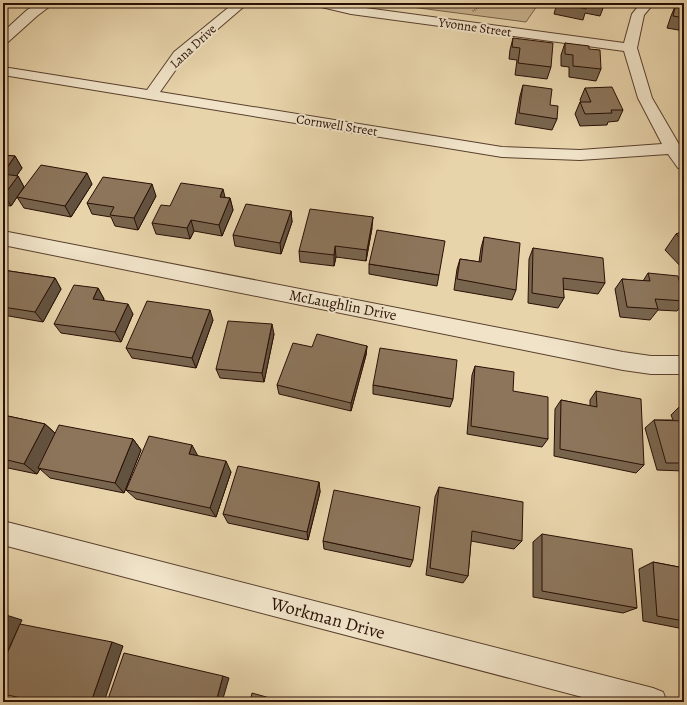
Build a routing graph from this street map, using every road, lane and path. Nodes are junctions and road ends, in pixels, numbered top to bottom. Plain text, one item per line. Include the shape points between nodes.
1 (48, 3) edge
2 (242, 3) edge
3 (321, 3) edge
4 (449, 3) edge
5 (648, 3) edge
6 (478, 6) dead end
7 (3, 39) edge
8 (630, 48) junction
9 (3, 71) edge
10 (151, 95) junction
11 (672, 148) junction
12 (684, 164) edge
13 (3, 238) edge
14 (684, 365) edge
15 (3, 533) edge
16 (653, 702) edge

1 - 7 street via 32,13
2 - 10 street, Lana Drive via 179,56
3 - 8 street, Yvonne Street via 351,10
4 - 6 path
5 - 8 street via 638,14
8 - 11 street via 645,98
9 - 10 street, Cornwell Street
10 - 11 street, Cornwell Street via 502,152 580,155
11 - 12 street
13 - 14 street, McLaughlin Drive via 623,361 651,365
15 - 16 street, Workman Drive

